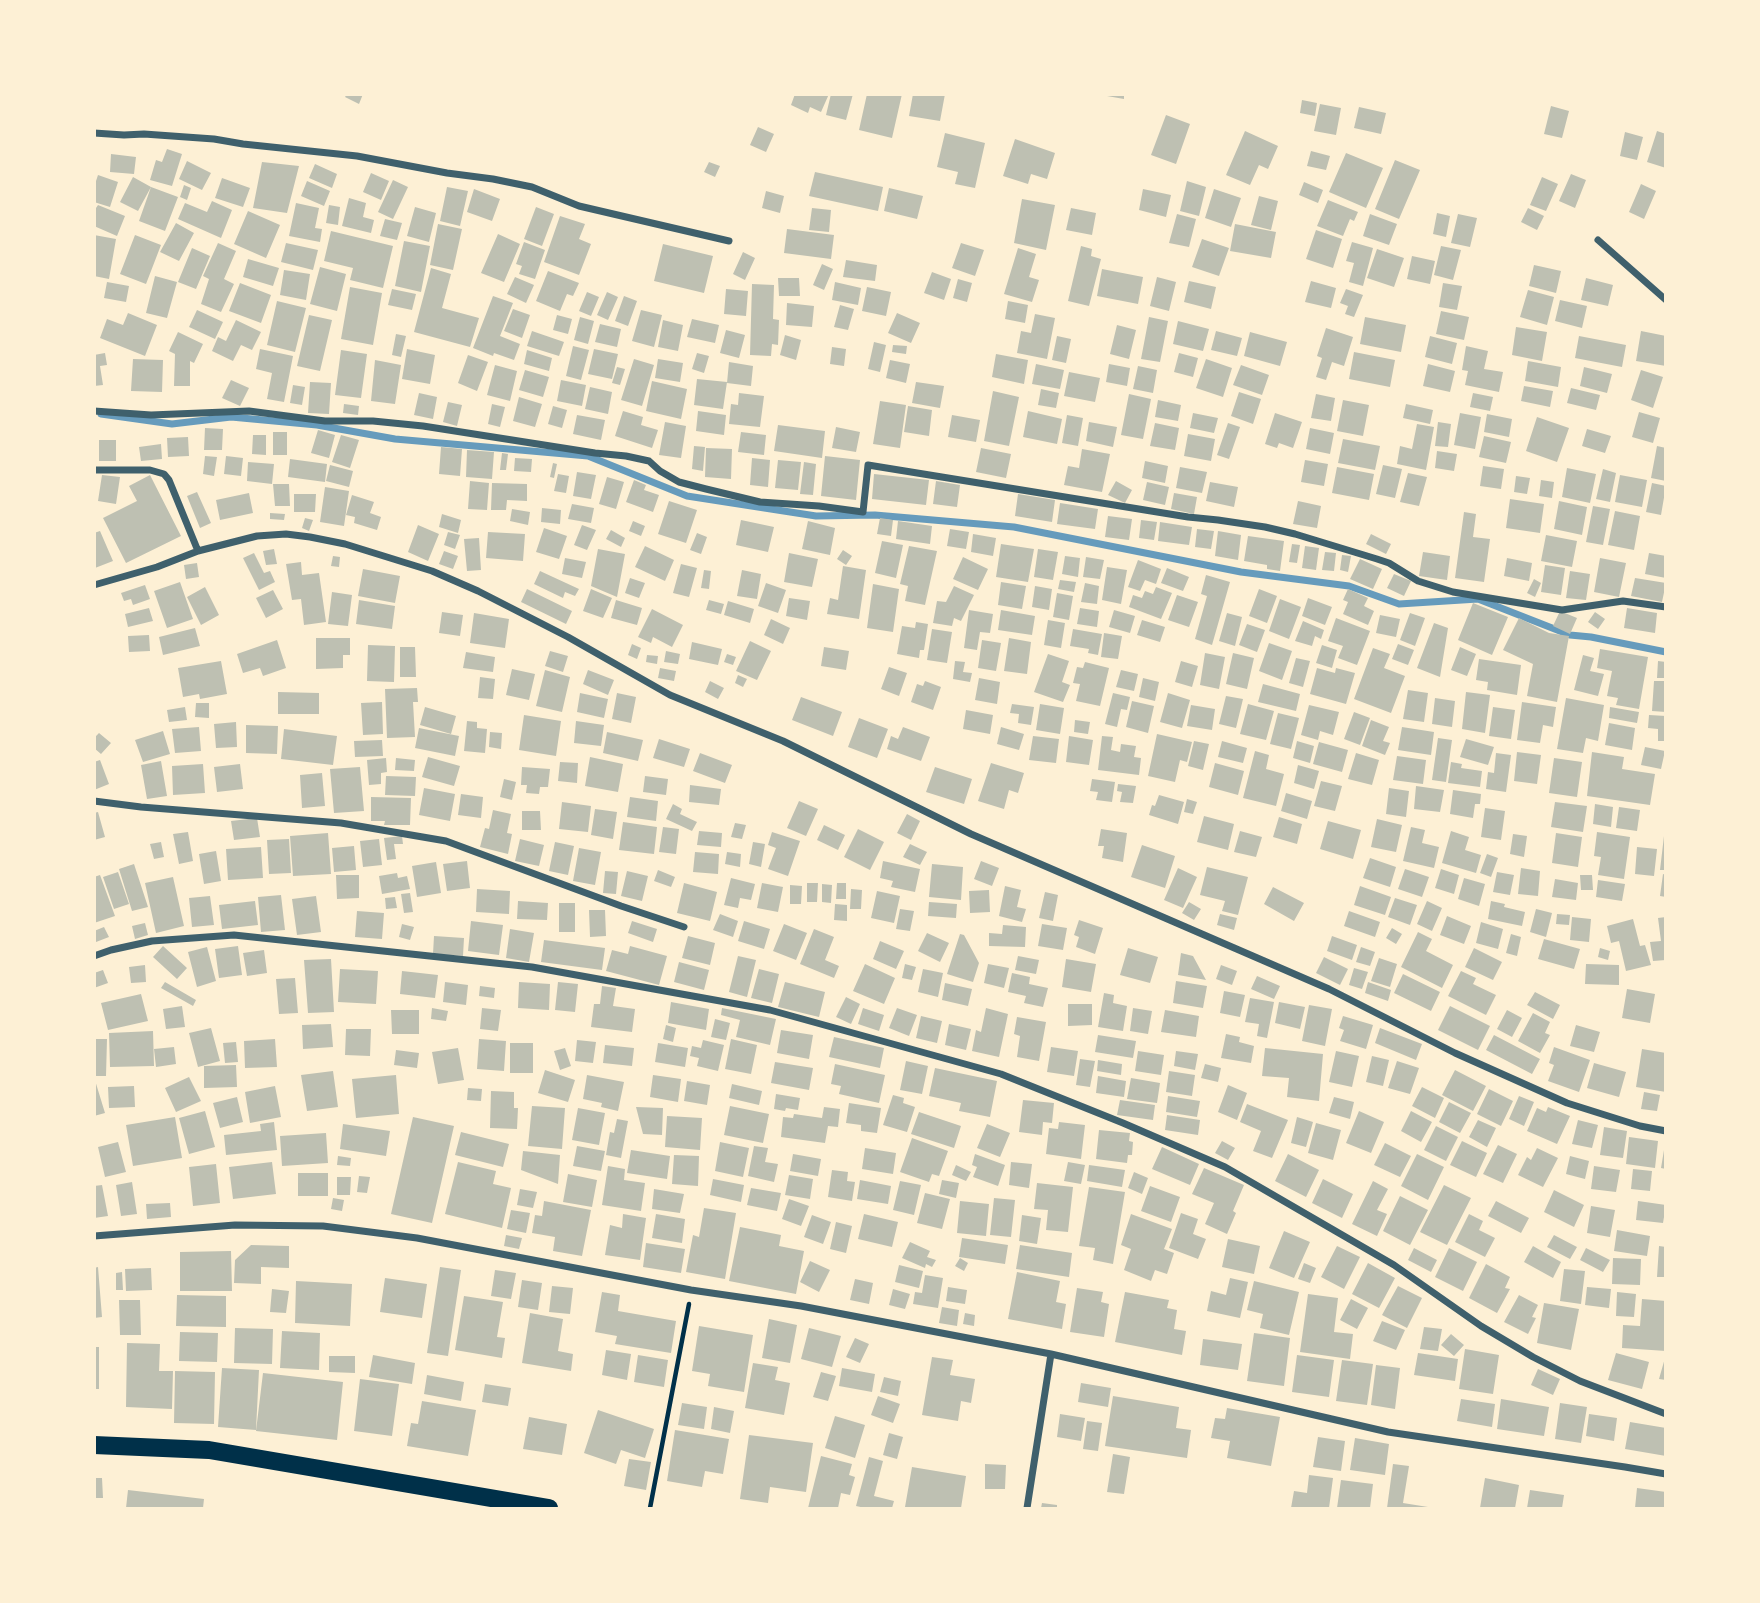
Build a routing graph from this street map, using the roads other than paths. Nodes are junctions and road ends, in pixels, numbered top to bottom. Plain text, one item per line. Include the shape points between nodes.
1 (94, 133) edge
2 (1598, 240) dead end
3 (729, 241) dead end
4 (1665, 300) edge
5 (94, 411) edge
6 (94, 470) edge
7 (198, 551) junction
8 (94, 585) edge
9 (1665, 607) edge
10 (94, 802) edge
11 (684, 927) dead end
12 (94, 956) edge
13 (1665, 1131) edge
14 (94, 1236) edge
15 (1051, 1354) junction
16 (1665, 1414) edge
17 (94, 1445) edge
18 (1665, 1474) edge
19 (550, 1508) edge
20 (1027, 1508) edge

1 - 3 street via 214,139 493,179 532,187 579,206
2 - 4 street
5 - 9 street via 151,415 249,411 424,426 649,461 679,481 760,502 863,512 868,465 1295,534 1389,563 1418,582 1453,592 1562,610 1623,601
6 - 7 street via 163,474
7 - 8 street
7 - 13 street via 257,536 286,534 345,544 432,571 568,637 670,695 783,741 971,834 1329,989 1567,1103
10 - 11 street via 341,823 446,841
12 - 16 street via 152,941 234,935 532,967 770,1010 1001,1073 1225,1167 1394,1265 1533,1357
14 - 15 street via 235,1226 323,1226 417,1238
15 - 18 street via 1388,1432
15 - 20 street
17 - 19 main road via 209,1450

